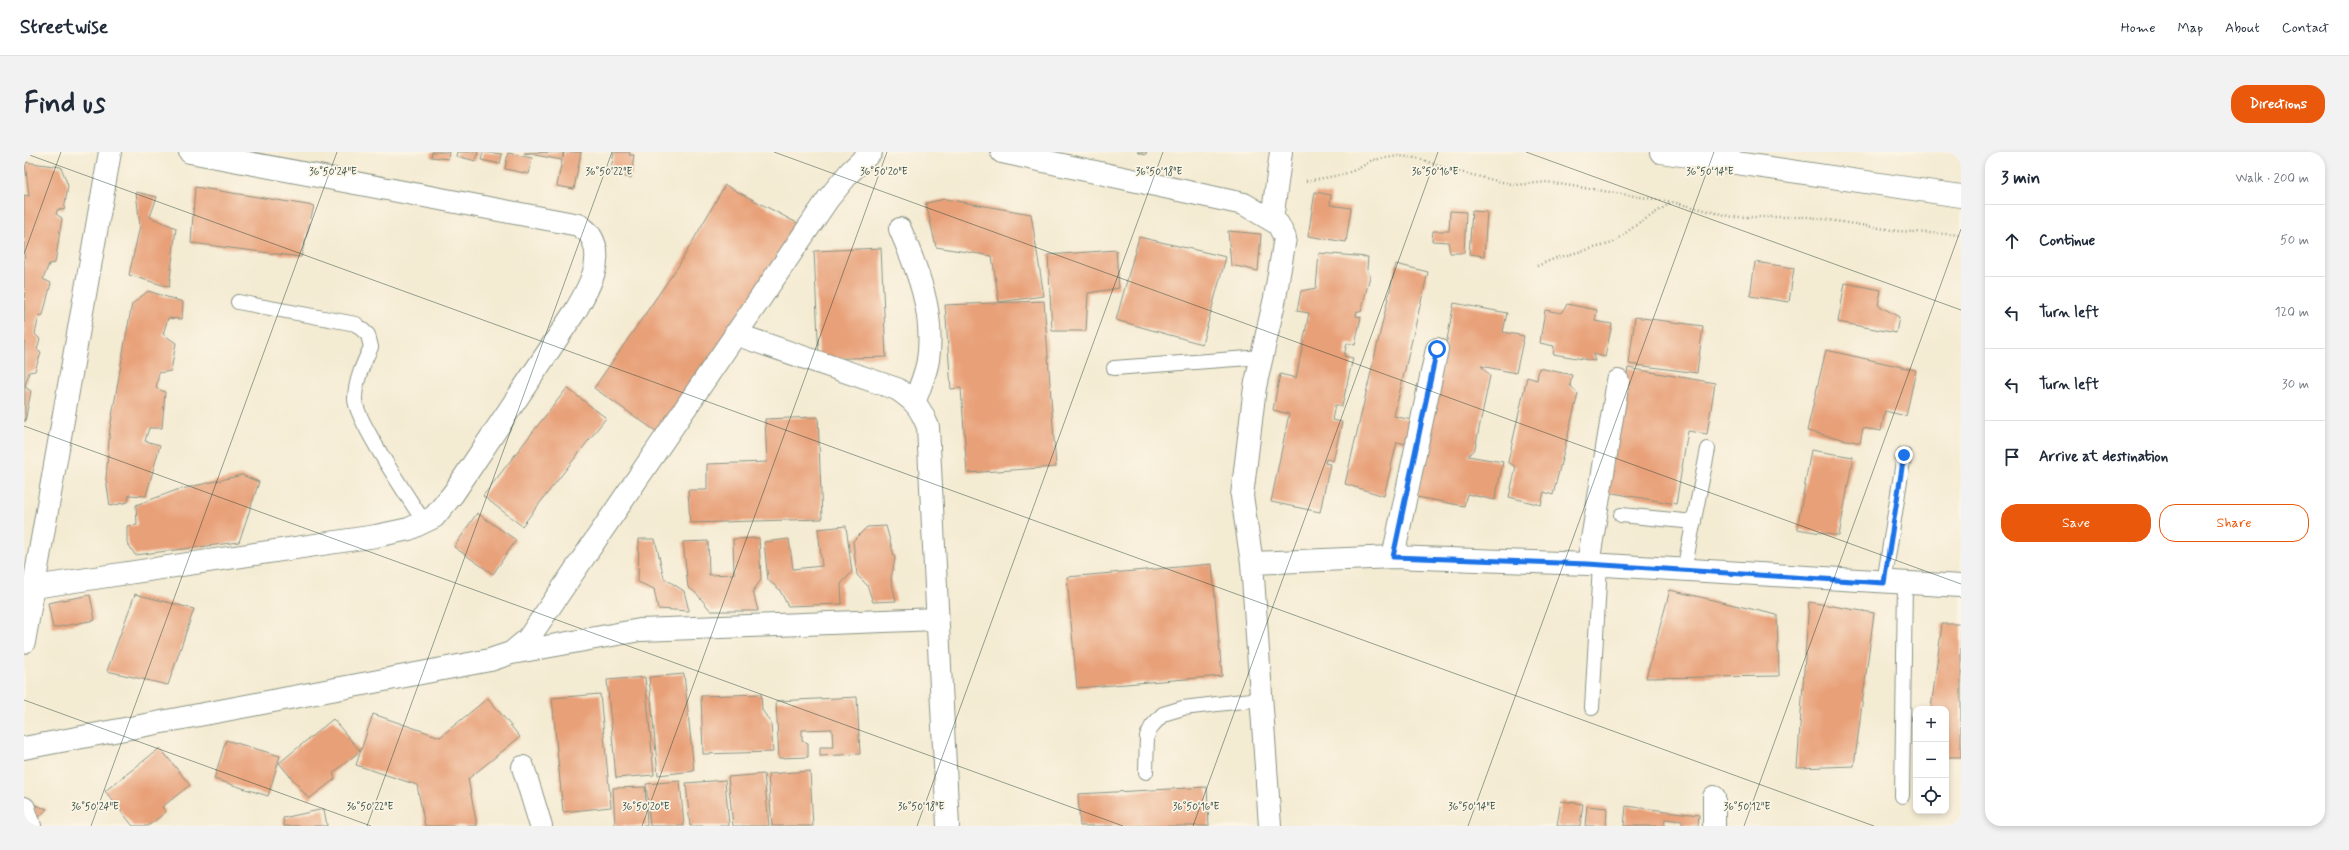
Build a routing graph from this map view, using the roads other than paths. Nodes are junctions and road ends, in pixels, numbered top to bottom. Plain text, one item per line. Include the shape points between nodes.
1 (110, 152) edge
2 (190, 152) edge
3 (871, 152) edge
4 (1002, 152) edge
5 (1281, 152) edge
6 (1661, 152) edge
7 (1961, 196) edge
8 (1272, 220) junction
9 (900, 229) dead end
10 (238, 302) dead end
11 (735, 334) junction
12 (1437, 349) dead end
13 (1262, 357) junction
14 (1114, 368) dead end
15 (1618, 380) dead end
16 (915, 401) junction
17 (1708, 449) dead end
18 (1904, 455) dead end
19 (1621, 515) dead end
20 (424, 522) junction
21 (1694, 522) junction
22 (1393, 557) junction
23 (1252, 563) junction
24 (1594, 565) junction
25 (1684, 570) junction
26 (1884, 583) junction
27 (1905, 584) junction
28 (1961, 586) edge
29 (34, 587) junction
30 (937, 619) junction
31 (24, 642) edge
32 (511, 653) junction
33 (1260, 699) junction
34 (1592, 708) dead end
35 (24, 748) edge
36 (523, 767) dead end
37 (1146, 772) dead end
38 (1902, 796) dead end
39 (1714, 797) dead end
40 (24, 808) edge
41 (30, 826) edge
42 (541, 826) edge
43 (948, 826) edge
44 (1270, 826) edge
45 (1714, 826) edge

1 - 29 street
2 - 20 street via 552,219 579,225 590,235 597,255 591,283 576,310 453,494 434,517
3 - 11 street via 828,199
4 - 8 street via 1244,204
5 - 8 street
6 - 7 street
8 - 13 street via 1278,224 1285,238
9 - 16 street via 927,301 928,360
10 - 20 lane via 356,324 368,336 371,347 362,366 355,400 362,421
11 - 16 street via 897,389
11 - 32 street via 528,639
12 - 22 street
13 - 14 lane
13 - 23 street via 1255,387 1242,496
15 - 24 street
16 - 30 street via 928,427
17 - 21 lane
18 - 26 lane
19 - 21 lane
20 - 29 street via 409,529 376,536
21 - 25 lane
22 - 23 street
22 - 24 street
23 - 33 street
24 - 25 street
24 - 34 lane
25 - 26 street
26 - 27 street
27 - 28 street
27 - 38 lane
29 - 31 street
30 - 32 street via 640,630
30 - 43 street
32 - 35 street via 490,660
33 - 37 lane via 1183,708 1163,714 1147,736
33 - 44 street
36 - 42 street
39 - 45 street
40 - 41 street

